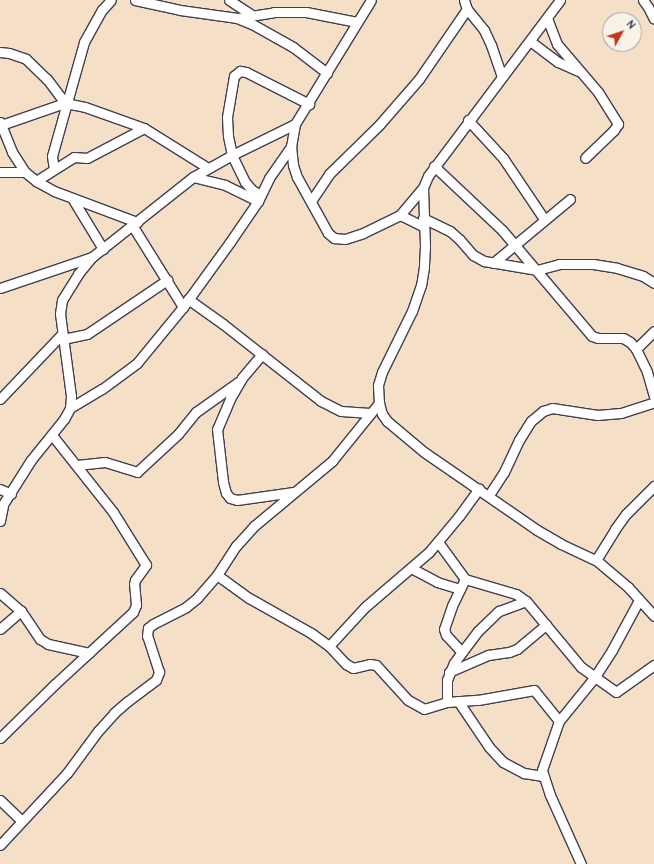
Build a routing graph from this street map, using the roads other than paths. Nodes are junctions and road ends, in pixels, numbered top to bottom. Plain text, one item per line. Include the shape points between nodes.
1 (111, 0) edge
2 (135, 0) edge
3 (168, 0) edge
4 (229, 0) edge
5 (371, 0) edge
6 (464, 0) edge
7 (560, 0) edge
8 (642, 0) edge
9 (467, 9) junction
10 (180, 10) junction
11 (252, 15) junction
12 (237, 18) junction
13 (547, 18) junction
14 (654, 19) edge
15 (357, 22) junction
16 (530, 41) junction
17 (0, 52) edge
18 (580, 72) junction
19 (327, 73) junction
20 (502, 77) junction
21 (66, 103) junction
22 (309, 104) junction
23 (468, 120) junction
24 (0, 123) edge
25 (295, 124) junction
26 (144, 128) junction
27 (291, 146) junction
28 (232, 155) junction
29 (586, 158) dead end
30 (434, 166) junction
31 (208, 168) junction
32 (54, 169) junction
33 (0, 172) edge
34 (25, 172) junction
35 (193, 177) junction
36 (36, 181) junction
37 (423, 188) junction
38 (72, 198) junction
39 (260, 198) junction
40 (570, 199) dead end
41 (312, 201) junction
42 (400, 215) junction
43 (544, 218) junction
44 (423, 222) junction
45 (134, 224) junction
46 (514, 244) junction
47 (103, 249) junction
48 (92, 257) junction
49 (493, 263) junction
50 (537, 270) junction
51 (167, 280) junction
52 (654, 282) edge
53 (0, 288) edge
54 (185, 303) junction
55 (654, 331) edge
56 (62, 337) junction
57 (636, 349) junction
58 (262, 354) junction
59 (242, 378) junction
60 (654, 396) edge
61 (0, 399) edge
62 (654, 402) edge
63 (379, 403) junction
64 (70, 408) junction
65 (370, 413) junction
66 (52, 435) junction
67 (77, 465) junction
68 (654, 486) edge
69 (479, 488) junction
70 (0, 489) edge
71 (296, 491) junction
72 (11, 494) junction
73 (489, 495) junction
74 (2, 507) edge
75 (0, 521) edge
76 (438, 542) junction
77 (596, 560) junction
78 (411, 568) junction
79 (217, 575) junction
80 (465, 579) junction
81 (460, 588) junction
82 (0, 593) edge
83 (639, 600) junction
84 (526, 601) junction
85 (21, 611) junction
86 (654, 616) edge
87 (546, 626) junction
88 (0, 629) edge
89 (329, 646) junction
90 (462, 652) junction
91 (89, 653) junction
92 (654, 665) edge
93 (449, 672) junction
94 (594, 678) junction
95 (458, 701) junction
96 (447, 702) junction
97 (559, 721) junction
98 (0, 738) edge
99 (543, 776) junction
100 (0, 800) edge
101 (22, 821) junction
102 (0, 845) edge
103 (581, 864) edge

1 - 21 street via 102,10 84,42
2 - 10 street
3 - 10 street
4 - 11 street
5 - 15 street
6 - 9 street
7 - 13 street
8 - 14 street
9 - 20 street via 484,30
9 - 41 street via 419,79 379,125 329,174
10 - 12 street
11 - 12 street
11 - 15 street via 306,12
12 - 19 street via 272,34
13 - 16 street
13 - 18 street via 558,44
15 - 19 street
16 - 18 street via 558,62
16 - 20 street
17 - 21 street via 26,59 47,78
18 - 29 street via 598,92 618,124
19 - 22 street
20 - 23 street
21 - 24 street
21 - 26 street via 99,110
21 - 32 street via 52,156
22 - 25 street
22 - 28 street via 246,72 237,73 232,83 227,117
23 - 30 street
23 - 43 street via 503,158
24 - 34 street via 12,152
25 - 27 street
25 - 28 street
26 - 31 street
26 - 32 street via 87,158 74,157
27 - 39 street via 269,178
27 - 41 street via 297,177
28 - 31 street
28 - 39 street via 245,182
30 - 37 street
30 - 46 street
31 - 35 street
32 - 36 street
33 - 34 street
34 - 36 street
35 - 39 street
35 - 45 street
36 - 38 street
37 - 42 street
37 - 44 street
38 - 45 street
38 - 47 street
39 - 54 street
40 - 43 street
41 - 42 street via 328,233 339,239 370,230
42 - 44 street
43 - 46 street
44 - 49 street via 450,231 473,255
44 - 63 street via 424,267 421,285 412,311 382,372 378,385
45 - 47 street
45 - 51 street
46 - 49 street
46 - 50 street
47 - 48 street
48 - 53 street
48 - 56 street via 62,300
49 - 50 street
50 - 52 street via 559,264 593,264 617,268
50 - 57 street via 592,336 623,338
51 - 54 street
51 - 56 street via 87,334
54 - 58 street
54 - 64 street via 128,371
55 - 57 street
56 - 61 street
56 - 64 street via 71,396
57 - 60 street via 647,372
58 - 59 street
58 - 65 street via 321,401 341,411
59 - 67 street via 196,412 178,434 137,472 105,462
59 - 71 street via 217,429 226,493 230,498 237,500
62 - 73 street via 621,413 603,414 552,408 543,410 531,421
63 - 65 street
63 - 69 street via 387,421 424,452
64 - 66 street
65 - 71 street via 332,461
66 - 67 street
66 - 72 street via 31,460
67 - 91 street via 113,512 146,565 135,580 136,605 133,612
68 - 77 street via 626,514
69 - 73 street
69 - 76 street
70 - 72 street
71 - 79 street via 254,526 236,546
72 - 74 street
73 - 77 street via 536,530
74 - 75 street
76 - 78 street
76 - 80 street
77 - 83 street
78 - 81 street via 437,582
78 - 89 street via 365,607
79 - 89 street via 249,598 296,623
79 - 101 street via 186,607 148,628 147,636 159,672 156,680 114,713 67,773
80 - 81 street
80 - 84 street via 512,591
81 - 90 street via 444,629 446,635
82 - 85 street
83 - 86 street
83 - 94 street
84 - 87 street
84 - 90 street via 499,611 478,631
85 - 88 street
85 - 91 street via 40,639 48,644
87 - 93 street via 517,649 488,655
87 - 94 street via 580,667
89 - 96 street via 353,668 376,665 415,705 424,710
90 - 93 street
91 - 98 street
92 - 94 street via 616,692
93 - 96 street
94 - 97 street
95 - 96 street
95 - 97 street via 534,690
95 - 99 street via 489,747 503,762 524,773
97 - 99 street via 544,765
99 - 103 street
100 - 101 street
101 - 102 street

